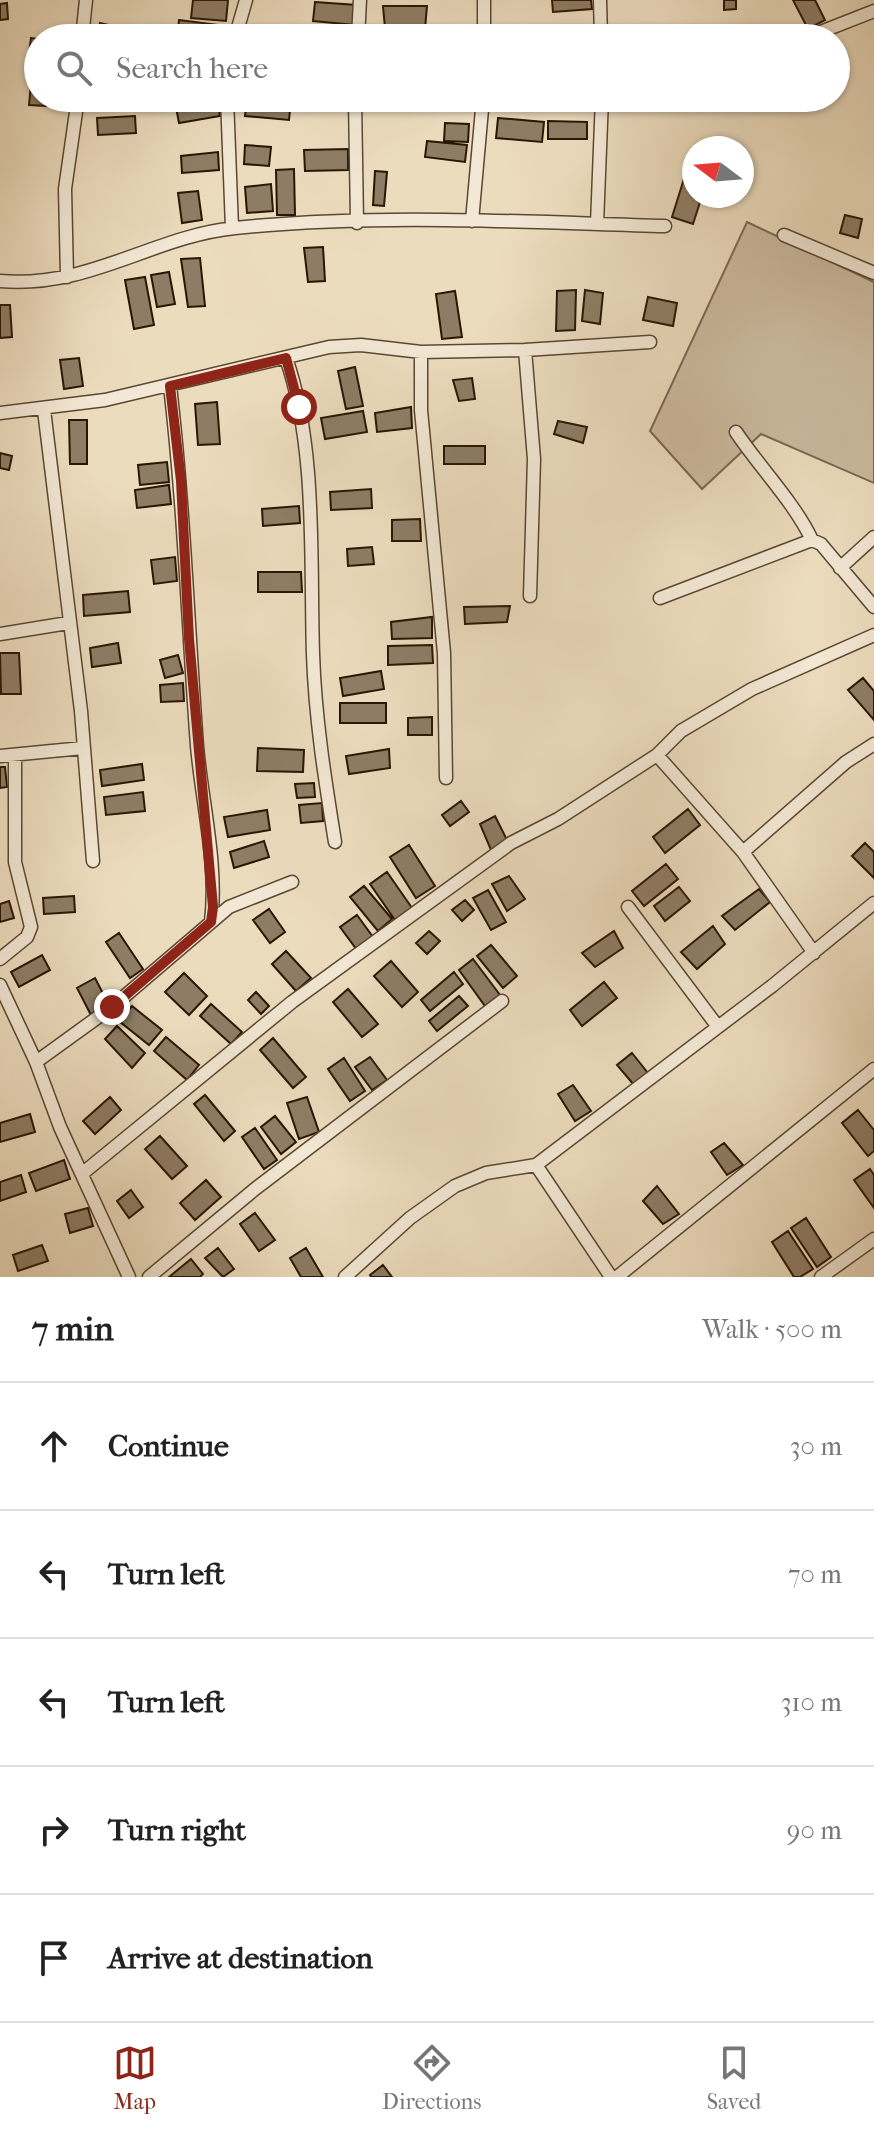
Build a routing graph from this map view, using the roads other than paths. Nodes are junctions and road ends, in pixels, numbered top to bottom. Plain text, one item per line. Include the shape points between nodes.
1 (86, 0) edge
2 (246, 0) edge
3 (360, 0) edge
4 (484, 0) edge
5 (600, 0) edge
6 (874, 11) edge
7 (83, 24) edge
8 (239, 24) edge
9 (359, 24) edge
10 (484, 24) edge
11 (601, 24) edge
12 (841, 24) edge
13 (76, 112) edge
14 (228, 112) edge
15 (355, 112) edge
16 (482, 112) edge
17 (601, 112) edge
18 (472, 221) junction
19 (357, 223) junction
20 (597, 224) junction
21 (665, 226) dead end
22 (232, 228) junction
23 (784, 235) dead end
24 (874, 273) edge
25 (67, 277) junction
26 (0, 281) edge
27 (650, 342) dead end
28 (525, 350) junction
29 (421, 352) junction
30 (286, 358) junction
31 (170, 386) junction
32 (44, 410) junction
33 (0, 413) edge
34 (736, 432) dead end
35 (874, 537) edge
36 (812, 540) junction
37 (840, 568) junction
38 (530, 596) dead end
39 (660, 598) dead end
40 (874, 607) edge
41 (68, 623) junction
42 (0, 634) edge
43 (874, 635) edge
44 (874, 744) edge
45 (83, 748) junction
46 (657, 755) junction
47 (0, 756) edge
48 (15, 756) junction
49 (446, 778) dead end
50 (335, 842) dead end
51 (743, 852) junction
52 (93, 861) dead end
53 (292, 882) dead end
54 (874, 903) edge
55 (628, 907) dead end
56 (211, 922) junction
57 (814, 953) junction
58 (0, 959) edge
59 (1, 990) edge
60 (502, 1001) dead end
61 (718, 1027) junction
62 (36, 1062) junction
63 (874, 1069) edge
64 (536, 1165) junction
65 (83, 1173) junction
66 (874, 1239) edge
67 (129, 1277) edge
68 (149, 1277) edge
69 (345, 1277) edge
70 (614, 1277) edge
71 (821, 1277) edge

1 - 7 street
2 - 8 street
3 - 9 street
4 - 10 street
5 - 11 street
6 - 12 street
13 - 25 street via 65,189
14 - 22 street
15 - 19 street
16 - 18 street
17 - 20 street
18 - 19 street
18 - 20 street
19 - 22 street
20 - 21 street
22 - 25 street
23 - 24 street
25 - 26 street
27 - 28 street
28 - 29 street
28 - 38 street via 534,459
29 - 30 street via 361,345
29 - 49 street via 421,410 444,653
30 - 31 street
30 - 50 street via 295,384 305,463 313,658
31 - 32 street
31 - 56 street
32 - 33 street
32 - 41 street
34 - 36 street via 802,518
35 - 37 street
36 - 37 street
36 - 39 street
37 - 40 street
41 - 42 street
41 - 45 street
43 - 46 street via 752,689 681,731
44 - 51 street
45 - 48 street
45 - 52 street
46 - 51 street
46 - 65 street via 511,843 434,898 292,1002
47 - 48 street
48 - 58 street via 15,862 31,927 27,937
51 - 57 street
53 - 56 street via 229,907
54 - 57 street
55 - 61 street
56 - 62 street via 112,1007
57 - 61 street
59 - 62 street
60 - 68 street via 255,1189
61 - 64 street
62 - 65 street
63 - 70 street
64 - 69 street via 486,1173 455,1186 410,1218
64 - 70 street
65 - 67 street
66 - 71 street

